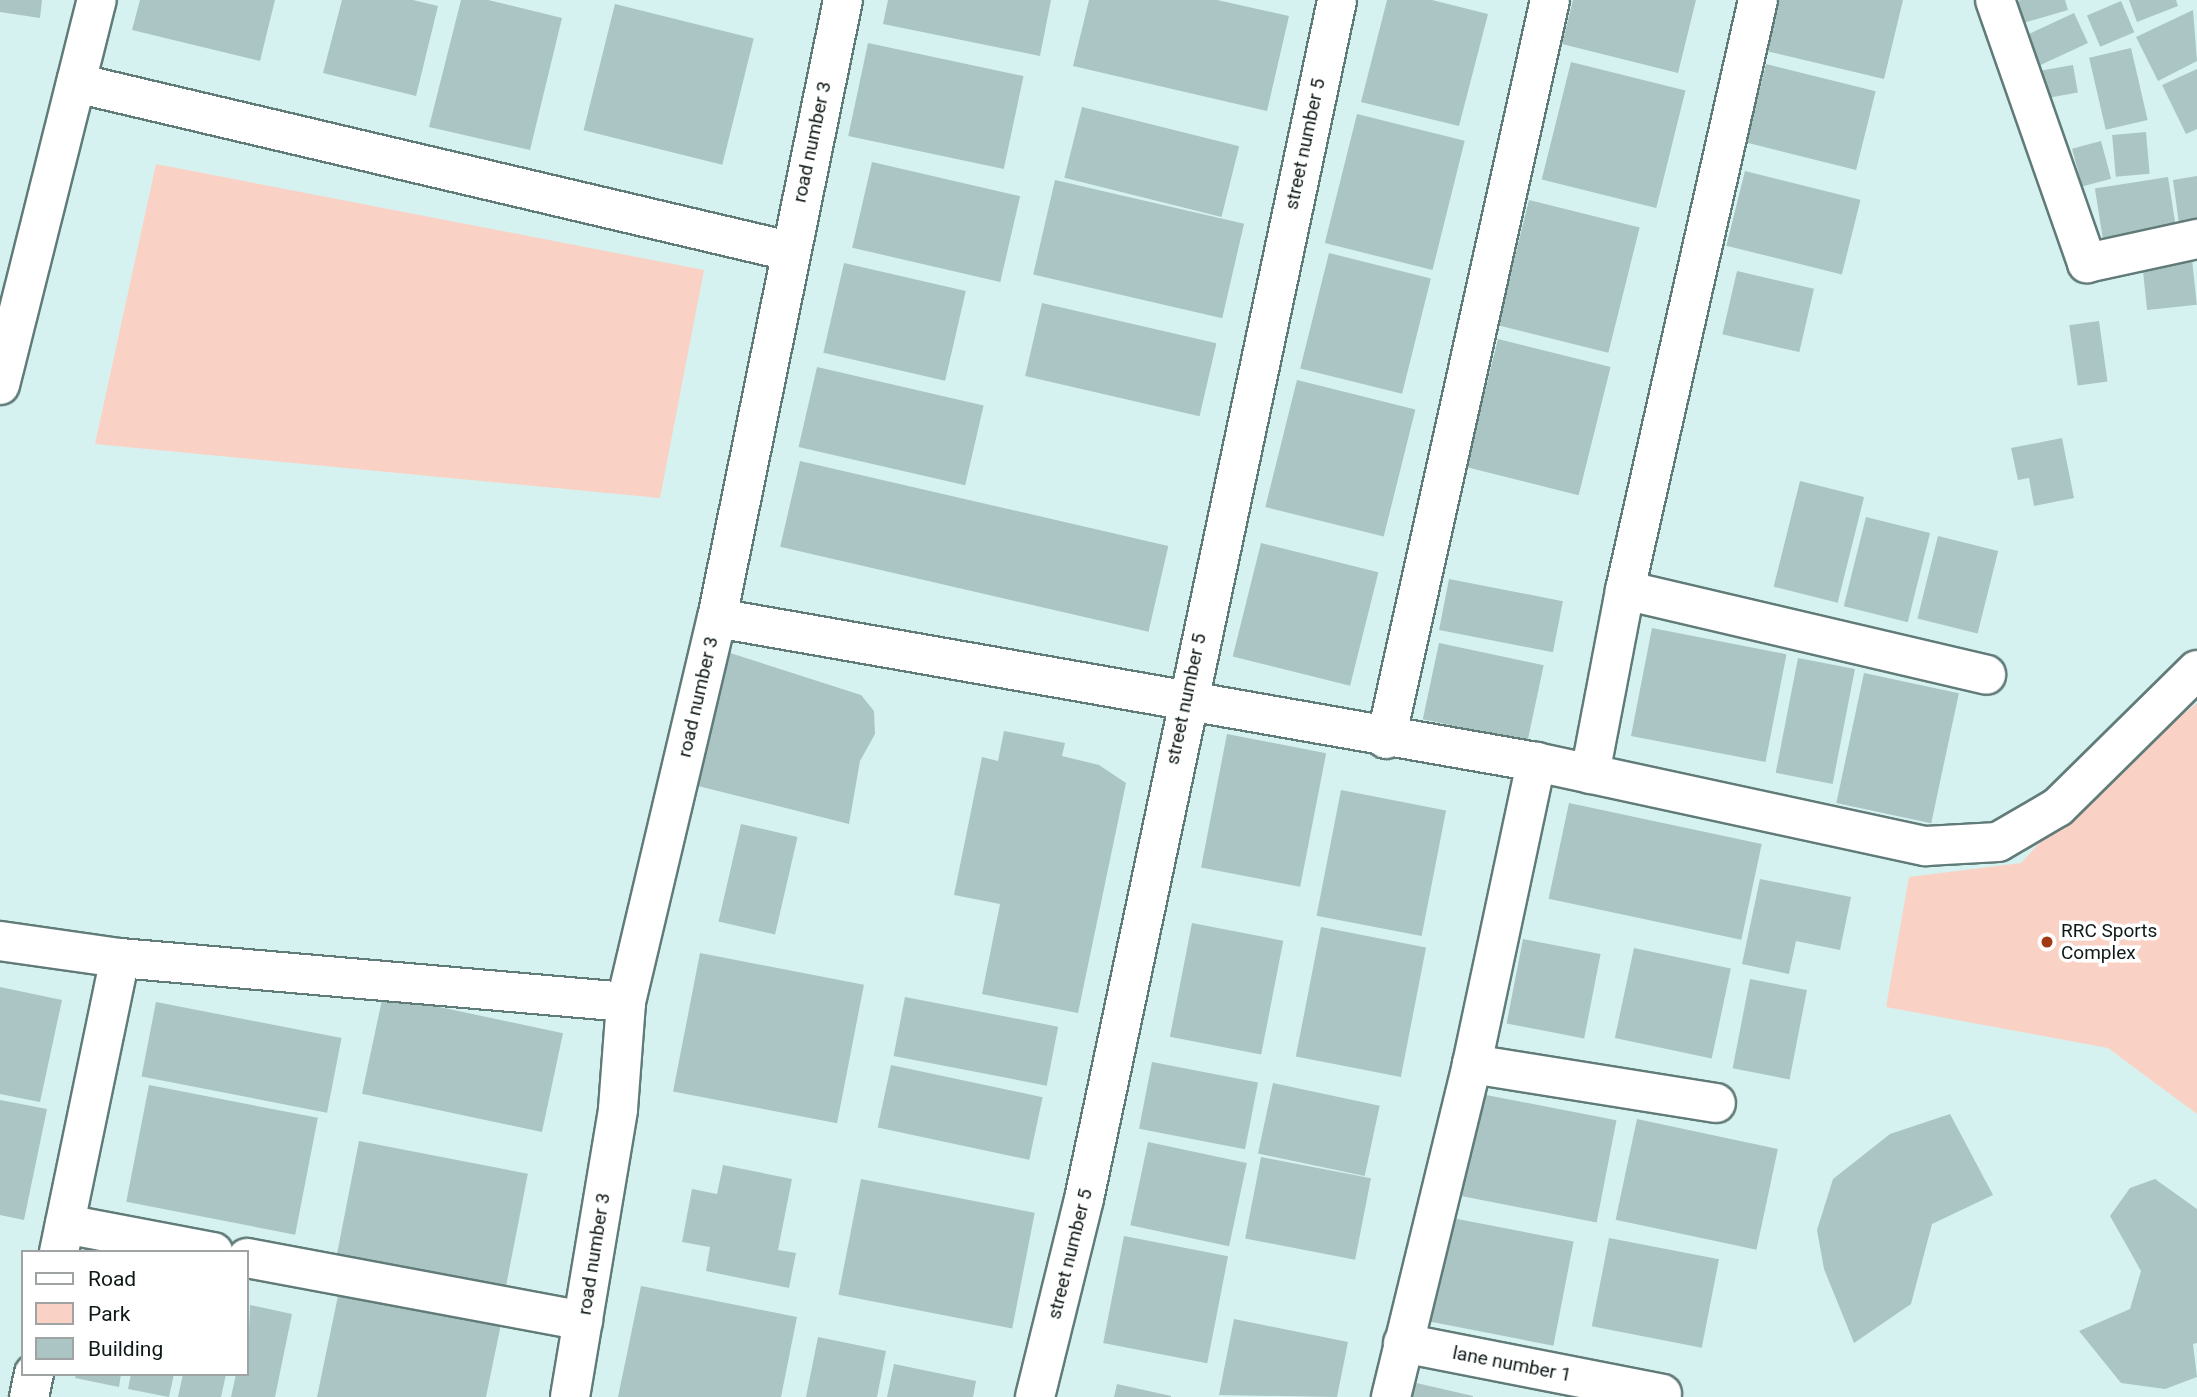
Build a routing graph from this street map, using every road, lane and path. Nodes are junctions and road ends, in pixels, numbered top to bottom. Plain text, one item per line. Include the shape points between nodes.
1 (97, 0) edge
2 (843, 0) edge
3 (1337, 0) edge
4 (1550, 0) edge
5 (1758, 0) edge
6 (1994, 0) edge
7 (76, 83) junction
8 (2197, 239) edge
9 (789, 251) junction
10 (0, 385) edge
11 (1625, 590) junction
12 (717, 618) junction
13 (2197, 670) edge
14 (1986, 674) dead end
15 (1186, 700) junction
16 (1386, 739) junction
17 (1536, 762) junction
18 (1590, 774) junction
19 (0, 941) edge
20 (120, 958) junction
21 (626, 1002) junction
22 (1472, 1064) junction
23 (1716, 1103) dead end
24 (62, 1238) edge
25 (191, 1250) edge
26 (248, 1258) edge
27 (583, 1321) junction
28 (1403, 1343) junction
29 (34, 1376) edge
30 (1662, 1394) dead end
31 (29, 1397) edge
32 (570, 1397) edge
33 (1035, 1397) edge
34 (1391, 1397) edge

1 - 7 street
2 - 9 street, road number 3
3 - 15 street, street number 5
4 - 16 street
5 - 11 street
6 - 8 street via 2087,263
7 - 9 street
7 - 10 street
9 - 12 street, road number 3
11 - 14 street
11 - 18 street
12 - 15 street
12 - 21 street, road number 3
13 - 18 street via 2058,807 1998,842 1926,846
15 - 16 street
15 - 33 street, street number 5 via 1084,1199
16 - 17 street
17 - 18 street
17 - 22 street
19 - 20 street
20 - 21 street
20 - 24 street
21 - 27 street, road number 3 via 618,1109
22 - 23 street
22 - 28 street
24 - 25 street
26 - 27 street
27 - 32 street, road number 3
28 - 30 street, lane number 1
28 - 34 street
29 - 31 street

